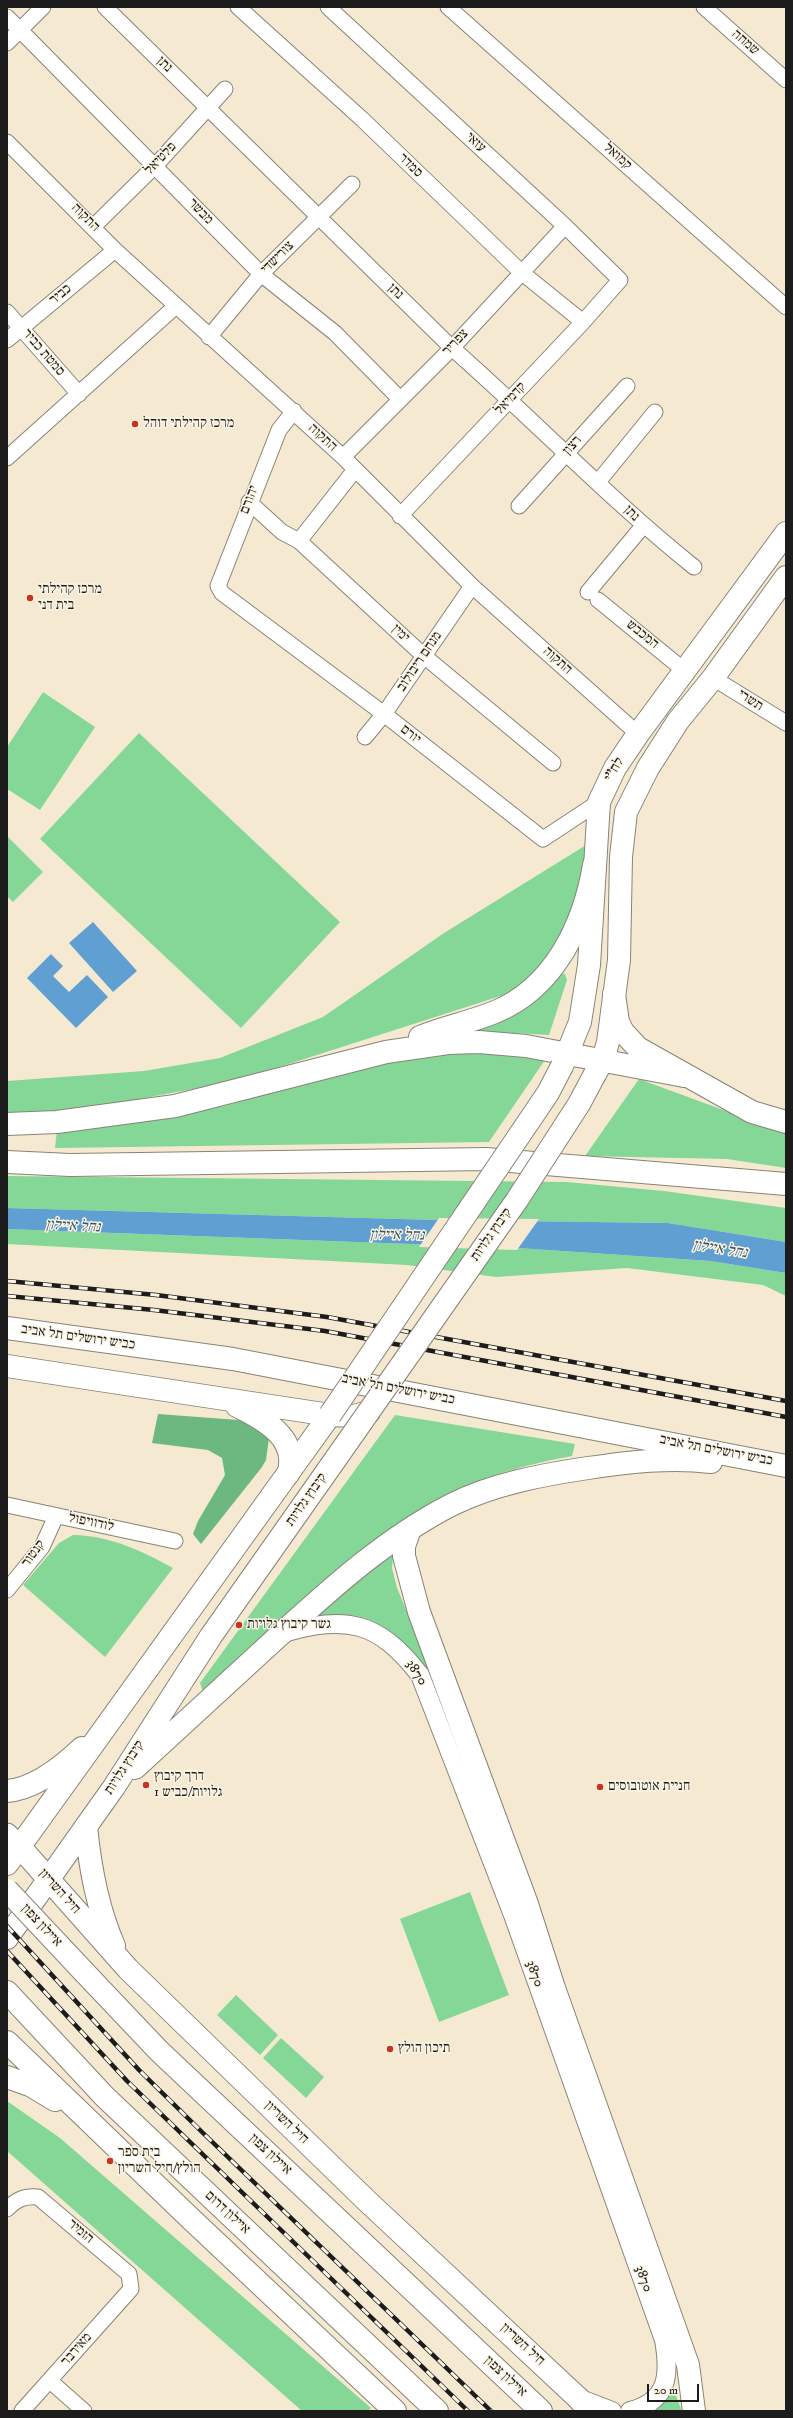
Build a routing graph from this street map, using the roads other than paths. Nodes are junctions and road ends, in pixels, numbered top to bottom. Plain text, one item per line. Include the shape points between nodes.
1 (43, 7) edge
2 (105, 7) edge
3 (238, 7) edge
4 (328, 7) edge
5 (448, 7) edge
6 (704, 7) edge
7 (7, 16) edge
8 (20, 30) junction
9 (7, 43) edge
10 (786, 80) edge
11 (226, 89) dead end
12 (208, 109) junction
13 (7, 142) edge
14 (154, 166) junction
15 (352, 184) dead end
16 (319, 217) junction
17 (94, 226) junction
18 (565, 226) junction
19 (115, 250) junction
20 (521, 272) junction
21 (261, 274) junction
22 (620, 280) joint
23 (176, 306) junction
24 (786, 307) edge
25 (7, 312) edge
26 (583, 322) junction
27 (21, 328) junction
28 (209, 337) junction
29 (7, 340) edge
30 (452, 348) junction
31 (627, 386) dead end
32 (79, 394) junction
33 (400, 399) junction
34 (511, 399) junction
35 (294, 411) junction
36 (655, 412) dead end
37 (567, 453) junction
38 (7, 458) edge
39 (343, 458) junction
40 (354, 471) junction
41 (598, 482) junction
42 (249, 502) junction
43 (519, 506) dead end
44 (400, 516) junction
45 (643, 526) junction
46 (786, 533) edge
47 (299, 541) junction
48 (694, 568) dead end
49 (786, 576) edge
50 (472, 586) junction
51 (222, 593) joint
52 (424, 656) junction
53 (686, 671) junction
54 (713, 678) junction
55 (384, 714) junction
56 (786, 723) edge
57 (638, 734) junction
58 (365, 737) dead end
59 (553, 763) dead end
60 (598, 802) junction
61 (594, 865) junction
62 (614, 994) junction
63 (386, 1052) junction
64 (565, 1060) junction
65 (599, 1067) junction
66 (684, 1076) junction
67 (786, 1122) edge
68 (7, 1124) edge
69 (7, 1162) edge
70 (745, 1179) junction
71 (786, 1184) edge
72 (786, 1189) edge
73 (7, 1328) edge
74 (7, 1366) edge
75 (217, 1397) junction
76 (369, 1412) junction
77 (330, 1415) junction
78 (786, 1466) edge
79 (786, 1472) edge
80 (288, 1474) junction
81 (7, 1505) edge
82 (56, 1516) junction
83 (410, 1528) junction
84 (175, 1541) dead end
85 (7, 1590) edge
86 (282, 1633) junction
87 (116, 1713) junction
88 (114, 1787) junction
89 (7, 1791) edge
90 (86, 1826) junction
91 (11, 1849) edge
92 (49, 1880) junction
93 (7, 1890) edge
94 (7, 1938) edge
95 (128, 1969) junction
96 (7, 1992) edge
97 (7, 2042) edge
98 (7, 2077) edge
99 (86, 2119) junction
100 (11, 2205) edge
101 (131, 2289) joint
102 (50, 2381) junction
103 (584, 2405) edge
104 (22, 2411) edge
105 (84, 2411) edge
106 (395, 2411) edge
107 (437, 2411) edge
108 (541, 2411) edge
109 (612, 2411) edge
110 (630, 2411) edge
111 (694, 2411) edge

1 - 8 street
2 - 12 street, נתן
3 - 20 street, סמדר via 362,119
4 - 18 street, עזאי
5 - 24 street, קמואל
6 - 10 street, שמחה
7 - 8 street, מבשר
8 - 9 street
8 - 14 street, מבשר
11 - 12 street, פלטיאל
12 - 14 street, פלטיאל
12 - 16 street, נתן
13 - 17 street, התקוה
14 - 17 street, פלטיאל
14 - 21 street, מבשר
15 - 16 street, צורישדי
16 - 21 street, צורישדי
16 - 30 street, נתן
17 - 19 street, התקוה
18 - 20 street, צפריר
18 - 22 street, עזאי
19 - 23 street, התקוה
19 - 27 street, כביר
20 - 26 street, סמדר
20 - 30 street, צפריר
21 - 28 street, צורישדי
21 - 33 street, מבשר via 335,333
22 - 26 street, קדמיאל
23 - 28 street, התקוה
23 - 32 street
25 - 27 street, סמטת כביר
26 - 34 street, קדמיאל
27 - 29 street, כביר
27 - 32 street, סמטת כביר
28 - 35 street, התקוה
30 - 33 street, צפריר
30 - 34 street, נתן
31 - 37 street, רצון
32 - 38 street
33 - 39 street, צפריר
34 - 37 street, נתן
34 - 44 street, קדמיאל
35 - 39 street, התקוה
35 - 42 street, יהורם via 279,430
36 - 41 street
37 - 41 street, נתן
37 - 43 street, רצון
39 - 40 street, התקוה
40 - 44 street, התקוה
40 - 47 street
41 - 45 street, נתן
42 - 47 street, ימין via 282,532
42 - 51 street, יהורם via 218,586
44 - 50 street, התקוה
45 - 48 street, נתן
45 - 53 street, המכבש via 593,596
46 - 53 main road, לח"י
47 - 52 street, ימין
49 - 54 main road, לח"י
50 - 52 street, מנחם ריבולוב
50 - 57 street, התקוה
51 - 55 street, יורם
52 - 55 street, מנחם ריבולוב
52 - 59 street, ימין
53 - 57 main road, לח"י
54 - 56 street, תשרי
54 - 62 main road, לח"י via 678,721 648,768 626,812 621,857 619,960
55 - 58 street, מנחם ריבולוב
55 - 60 street, יורם via 543,839
57 - 60 main road, לח"י via 615,768
60 - 61 main road, לח"י
61 - 63 main road via 581,914 562,953 538,985 517,1001 495,1012 436,1031
61 - 64 main road, לח"י via 589,965 580,1022
62 - 65 main road, לח"י via 608,1042
62 - 66 main road via 618,1022 631,1043
63 - 64 main road via 448,1043 479,1042 511,1044
63 - 68 main road via 175,1106 57,1122
64 - 65 main road
64 - 77 main road, bridge via 548,1093
65 - 66 main road
65 - 76 main road, קיבוץ גלויות, bridge via 579,1104 516,1200
66 - 67 main road via 752,1112
69 - 70 main road via 70,1164 486,1160
70 - 71 main road
70 - 72 main road
73 - 78 main road, כביש ירושלים תל אביב via 233,1359
74 - 75 main road
75 - 77 main road
75 - 80 main road via 262,1419 277,1431 290,1452
76 - 77 main road via 354,1416
76 - 88 main road, קיבוץ גלויות, bridge via 211,1636
77 - 80 main road
79 - 83 main road via 688,1459 649,1460 594,1467 536,1476 497,1487 452,1505
80 - 87 main road
81 - 82 street, לודוויפול
82 - 84 street, לודוויפול
82 - 85 street, קנטור via 42,1547
83 - 86 main road via 353,1571
83 - 111 main road via 404,1546 404,1556 419,1612 527,1904 682,2348 688,2366
86 - 88 main road
86 - 110 street, 3870 via 311,1625 357,1625 383,1635 403,1653 422,1681 513,1915 664,2340 668,2366 661,2390 653,2400
87 - 89 main road via 77,1752 60,1765 23,1788
87 - 91 main road
88 - 90 main road, קיבוץ גלויות
90 - 92 main road, קיבוץ גלויות
90 - 95 main road via 92,1877 98,1901 106,1927
91 - 92 main road, חיל השריון
92 - 94 main road, קיבוץ גלויות
92 - 95 main road, חיל השריון
93 - 108 main road, איילון צפון, bridge via 159,2051
95 - 103 main road, חיל השריון via 367,2201
96 - 107 main road, איילון דרום via 105,2097
97 - 99 main road
98 - 99 main road via 32,2086
99 - 106 main road
100 - 101 street, הזמיר via 25,2196 38,2197 129,2274
101 - 102 street, מאירבר
102 - 104 street, מאירבר
102 - 105 street
103 - 109 street

